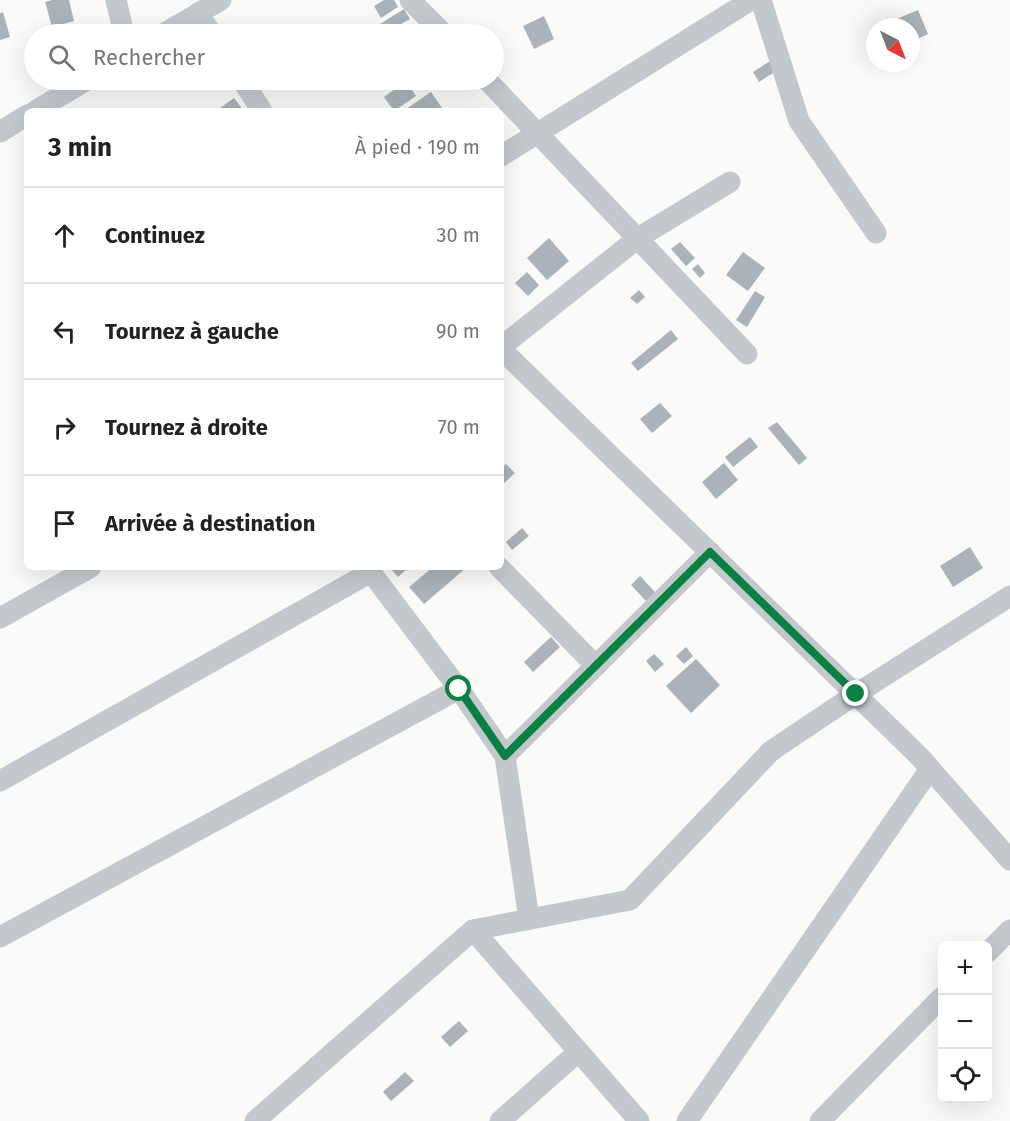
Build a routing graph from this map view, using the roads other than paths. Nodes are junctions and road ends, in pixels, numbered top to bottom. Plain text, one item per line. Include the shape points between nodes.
1 (116, 0) edge
2 (220, 0) edge
3 (410, 0) edge
4 (751, 0) edge
5 (761, 0) edge
6 (198, 13) junction
7 (122, 24) edge
8 (180, 24) edge
9 (205, 24) edge
10 (434, 24) edge
11 (70, 90) edge
12 (248, 90) edge
13 (496, 90) edge
14 (39, 108) edge
15 (260, 108) edge
16 (24, 118) edge
17 (0, 132) edge
18 (538, 134) junction
19 (504, 154) edge
20 (730, 182) dead end
21 (876, 232) dead end
22 (638, 238) junction
23 (504, 346) edge
24 (504, 351) edge
25 (747, 354) dead end
26 (710, 552) junction
27 (86, 570) edge
28 (367, 570) edge
29 (370, 570) edge
30 (503, 570) edge
31 (1010, 596) edge
32 (0, 618) edge
33 (596, 666) junction
34 (459, 689) junction
35 (856, 694) junction
36 (505, 756) junction
37 (930, 769) junction
38 (0, 781) edge
39 (1010, 860) edge
40 (529, 919) junction
41 (473, 930) junction
42 (1010, 930) edge
43 (0, 937) edge
44 (992, 947) edge
45 (938, 1001) edge
46 (578, 1052) junction
47 (255, 1121) edge
48 (500, 1121) edge
49 (639, 1121) edge
50 (687, 1121) edge
51 (819, 1121) edge

1 - 7 street
2 - 6 street
3 - 10 street
4 - 18 street
5 - 21 street via 799,121
6 - 8 street
6 - 9 street
11 - 14 street
12 - 15 street
13 - 18 street
16 - 17 street
18 - 19 street
18 - 22 street
20 - 22 street
22 - 23 street
22 - 25 street
24 - 26 street
26 - 33 street
26 - 35 street
27 - 32 street
28 - 38 street
29 - 34 street
30 - 33 street
31 - 35 street
33 - 36 street
34 - 36 street
34 - 43 street
35 - 37 street
35 - 40 street via 771,752 630,900
36 - 40 street
37 - 39 street
37 - 50 street
40 - 41 street
41 - 46 street
41 - 47 street
42 - 44 street
45 - 51 street
46 - 48 street
46 - 49 street

